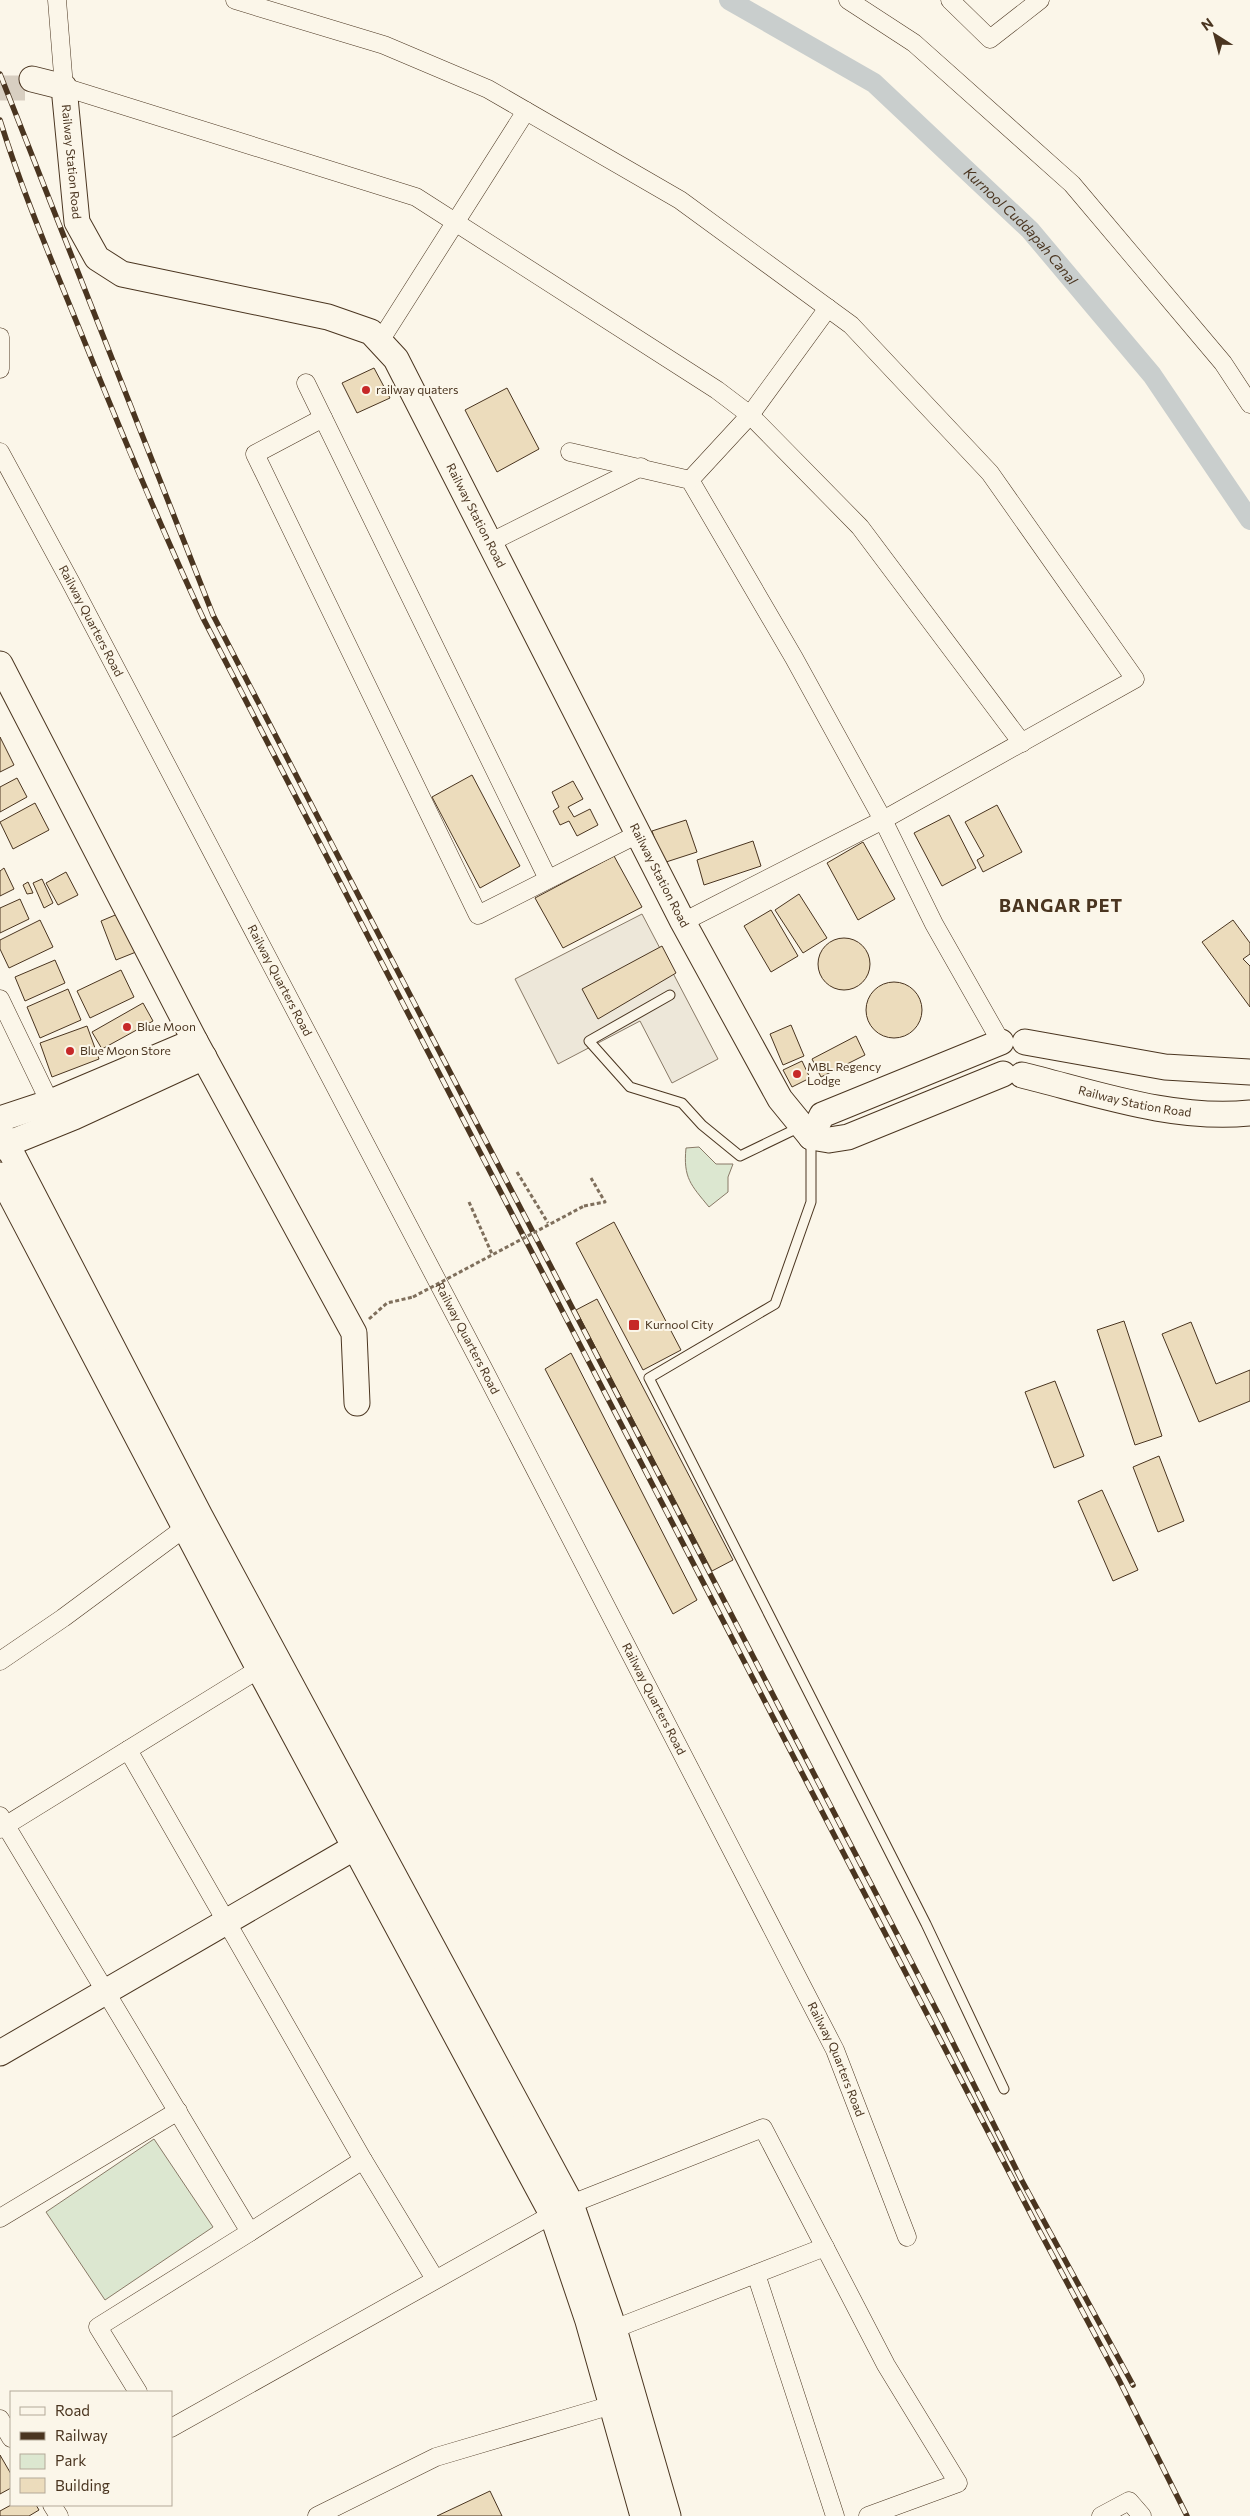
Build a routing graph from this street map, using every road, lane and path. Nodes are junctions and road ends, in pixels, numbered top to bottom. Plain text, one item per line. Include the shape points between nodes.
1 (57, 0) edge
2 (235, 0) edge
3 (848, 0) edge
4 (950, 0) edge
5 (1040, 0) edge
6 (45, 84) junction
7 (526, 111) junction
8 (455, 222) junction
9 (828, 308) junction
10 (0, 337) edge
11 (380, 341) junction
12 (0, 369) edge
13 (306, 383) dead end
14 (1250, 404) edge
15 (750, 415) junction
16 (324, 418) junction
17 (0, 452) edge
18 (570, 452) dead end
19 (641, 467) junction
20 (690, 480) junction
21 (489, 543) junction
22 (0, 664) edge
23 (1022, 743) junction
24 (883, 820) junction
25 (638, 834) junction
26 (548, 880) junction
27 (682, 922) junction
28 (670, 995) dead end
29 (0, 999) edge
30 (1013, 1042) junction
31 (200, 1049) junction
32 (1250, 1072) edge
33 (1012, 1075) junction
34 (55, 1112) junction
35 (1250, 1113) edge
36 (0, 1119) edge
37 (807, 1131) junction
38 (3, 1140) edge
39 (517, 1172) dead end
40 (0, 1176) edge
41 (591, 1178) dead end
42 (469, 1202) dead end
43 (548, 1223) junction
44 (492, 1254) junction
45 (387, 1302) dead end
46 (357, 1403) dead end
47 (193, 1521) junction
48 (0, 1661) edge
49 (259, 1669) junction
50 (128, 1750) junction
51 (2, 1823) edge
52 (364, 1842) junction
53 (228, 1922) junction
54 (107, 1992) junction
55 (0, 2053) edge
56 (1004, 2089) dead end
57 (178, 2111) junction
58 (363, 2160) junction
59 (561, 2209) junction
60 (0, 2218) edge
61 (250, 2232) junction
62 (908, 2237) dead end
63 (825, 2247) junction
64 (756, 2274) junction
65 (435, 2279) junction
66 (614, 2329) junction
67 (137, 2391) edge
68 (612, 2404) junction
69 (0, 2419) edge
70 (172, 2427) edge
71 (10, 2436) edge
72 (317, 2516) edge
73 (643, 2516) edge
74 (668, 2516) edge
75 (834, 2516) edge
76 (868, 2516) edge
77 (1101, 2516) edge
78 (1142, 2516) edge

1 - 6 street
2 - 7 street via 384,44 488,89
3 - 14 street via 914,43 1072,184 1223,363
4 - 5 street via 990,39
6 - 8 street via 416,197
6 - 11 street, Railway Station Road via 77,222 97,258 122,274 328,317 371,332
7 - 8 street
7 - 9 street via 680,200
8 - 11 street
8 - 15 street via 717,390
9 - 15 street
9 - 23 street via 851,325 990,474 1135,679
10 - 12 street
11 - 21 street, Railway Station Road via 396,359
13 - 16 street
15 - 20 street
15 - 23 street via 860,527
16 - 26 street
16 - 26 street via 255,454 478,915
17 - 62 street, Railway Quarters Road via 484,1370 826,2033
18 - 19 street
19 - 20 street
19 - 21 street
20 - 24 street via 794,658
21 - 25 street, Railway Station Road
22 - 31 street
23 - 24 street
24 - 27 street
24 - 30 street via 934,924
25 - 26 street
25 - 27 street, Railway Station Road
27 - 37 street, Railway Station Road via 780,1099
28 - 37 lane via 589,1041 630,1087 682,1103 702,1125 740,1156
29 - 34 street
30 - 32 street via 1165,1067
30 - 33 street via 994,1052 995,1065
30 - 33 street via 1032,1053 1032,1060 1030,1066
30 - 37 street via 822,1115
31 - 34 street
31 - 46 street via 354,1333
33 - 35 street, Railway Station Road via 1184,1112
33 - 37 street via 848,1137 829,1140
34 - 36 street
34 - 38 street
37 - 56 lane via 811,1202 775,1304 649,1378 926,1924
38 - 47 street
39 - 43 path
40 - 47 street
41 - 43 path, bridge via 605,1202 584,1206
42 - 44 path
43 - 44 path, bridge
44 - 45 path, bridge via 413,1297
47 - 48 street
47 - 49 street
47 - 52 street
49 - 50 street
49 - 52 street
50 - 51 street
50 - 53 street
51 - 54 street
52 - 53 street
52 - 59 street
53 - 54 street
53 - 58 street
54 - 55 street
54 - 57 street
57 - 60 street
57 - 61 street
58 - 61 street
58 - 65 street
59 - 63 street via 763,2128
59 - 65 street
59 - 66 street
59 - 68 street
61 - 67 street via 98,2327
63 - 64 street
63 - 76 street via 886,2365 958,2482
64 - 66 street
64 - 75 street
65 - 70 street
66 - 74 street
68 - 72 street via 436,2457
68 - 73 street
69 - 71 street
77 - 78 street via 1129,2501

